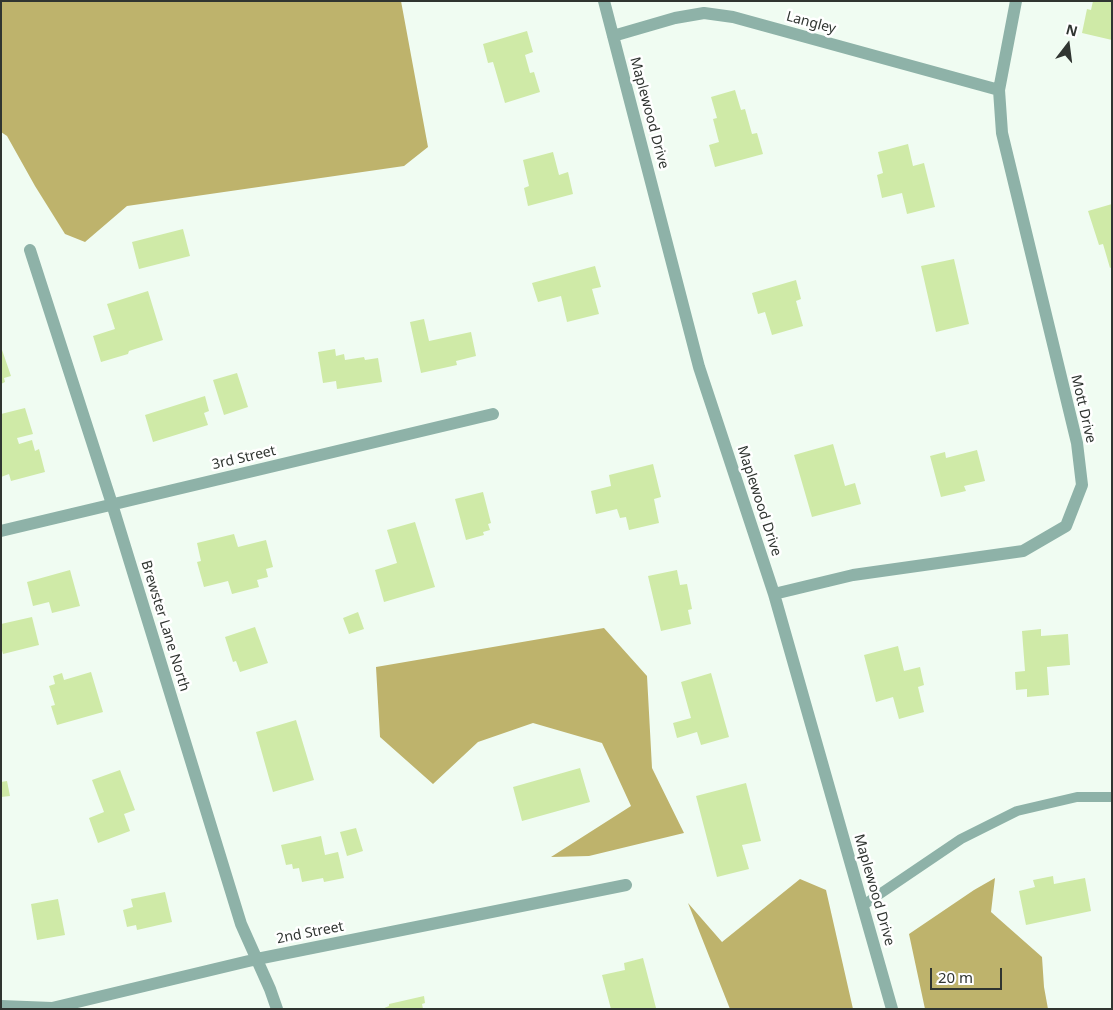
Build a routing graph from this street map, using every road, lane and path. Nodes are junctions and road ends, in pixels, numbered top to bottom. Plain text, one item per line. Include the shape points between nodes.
1 (604, 1) edge
2 (1016, 1) edge
3 (614, 36) junction
4 (999, 90) junction
5 (30, 250) dead end
6 (493, 414) dead end
7 (112, 504) junction
8 (1, 531) edge
9 (774, 594) junction
10 (1112, 797) edge
11 (626, 885) dead end
12 (862, 906) junction
13 (257, 959) junction
14 (1, 1006) edge
15 (276, 1009) edge
16 (892, 1009) edge

1 - 3 street, Maplewood Drive
2 - 4 street, Mott Drive
3 - 4 street, Langley via 704,13 733,17
3 - 9 street, Maplewood Drive via 699,367
4 - 9 street, Mott Drive via 1002,132 1077,443 1082,485 1066,526 1023,551 853,575
5 - 7 street, Brewster Lane North
6 - 7 street, 3rd Street
7 - 8 street, 3rd Street
7 - 13 street, Brewster Lane North via 241,924
9 - 12 street, Maplewood Drive
10 - 12 lane via 1078,797 1018,810 961,839
11 - 13 street, 2nd Street
12 - 16 street, Maplewood Drive
13 - 14 street, 2nd Street via 52,1008
13 - 15 street, Brewster Lane North

